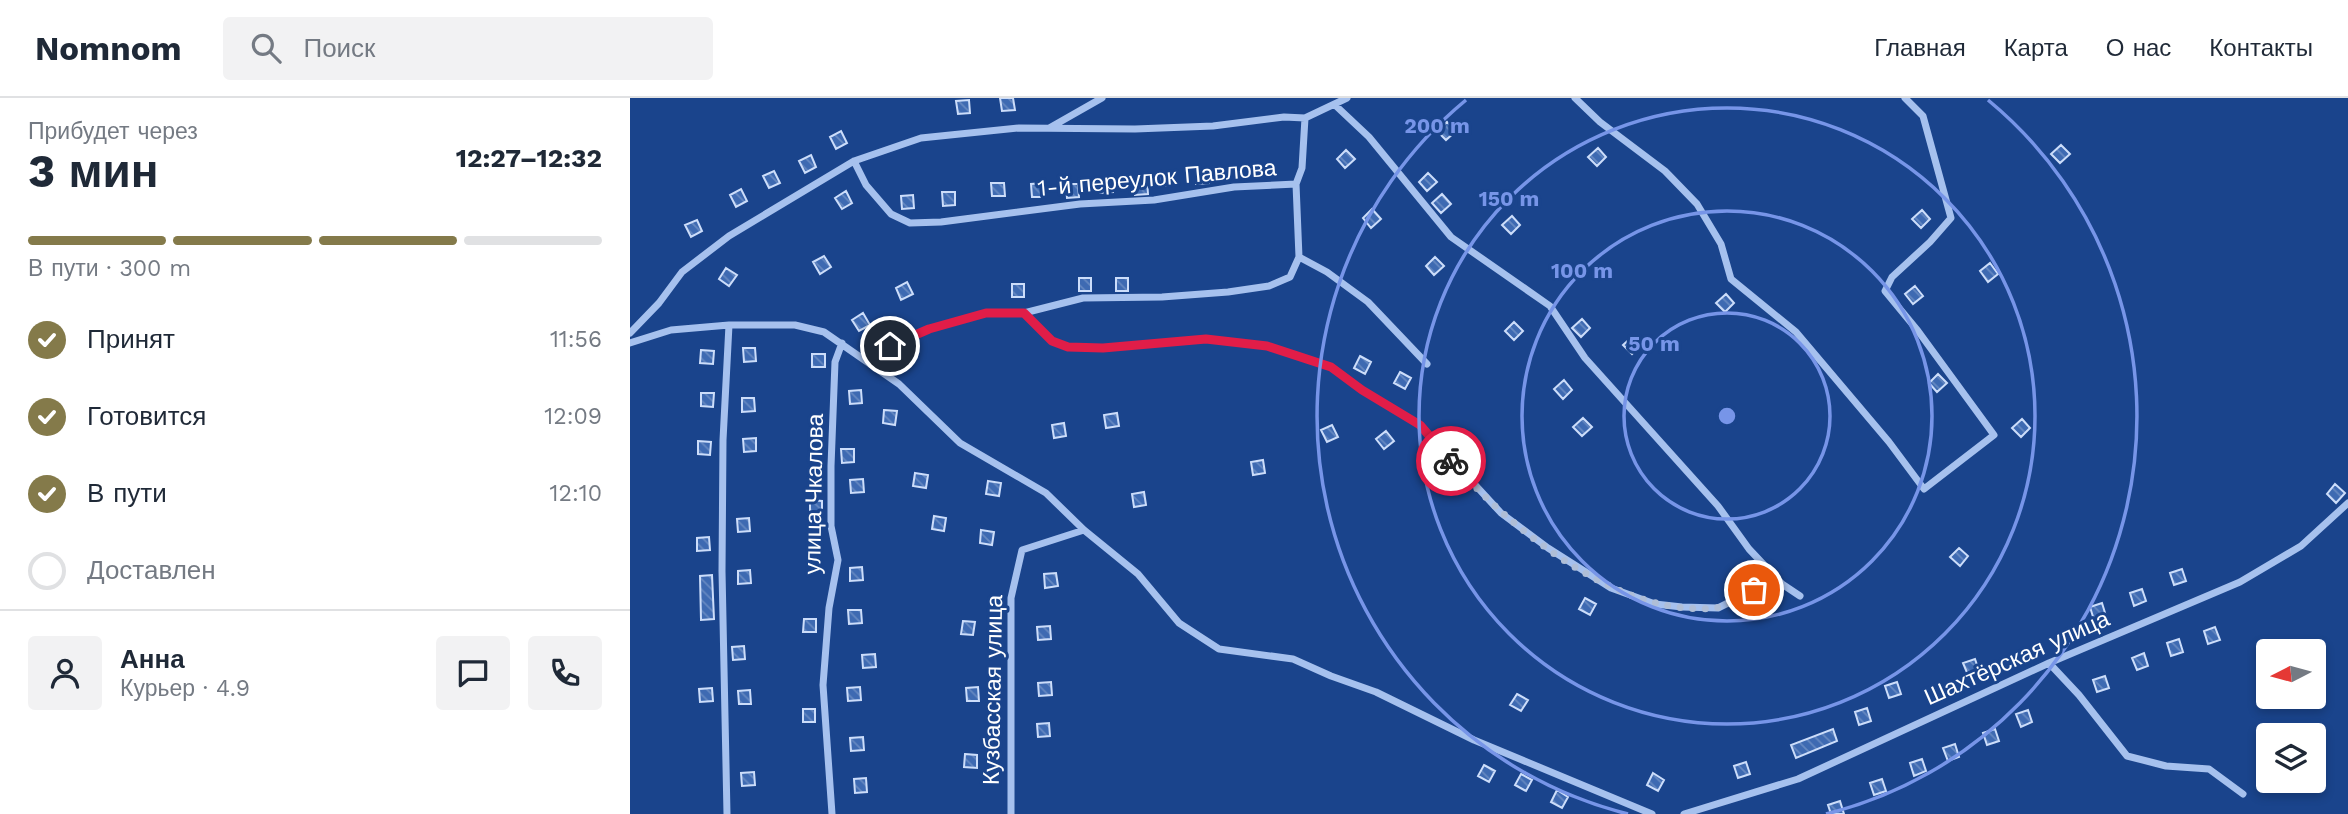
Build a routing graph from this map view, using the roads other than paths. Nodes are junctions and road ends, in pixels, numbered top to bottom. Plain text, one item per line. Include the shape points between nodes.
1 (1102, 98) edge
2 (1347, 98) edge
3 (1575, 98) edge
4 (1905, 98) edge
5 (1335, 105) junction
6 (1305, 118) junction
7 (1048, 128) junction
8 (854, 161) junction
9 (1296, 184) junction
10 (1299, 257) junction
11 (1024, 313) junction
12 (729, 325) junction
13 (630, 333) edge
14 (630, 343) edge
15 (842, 343) junction
16 (863, 358) junction
17 (1427, 364) dead end
18 (2348, 502) edge
19 (1084, 530) junction
20 (1782, 584) junction
21 (1800, 596) dead end
22 (2049, 663) junction
23 (2243, 794) dead end
24 (727, 814) edge
25 (832, 814) edge
26 (1011, 814) edge
27 (1652, 814) edge
28 (1684, 814) edge

1 - 7 street
2 - 5 street
3 - 4 street via 1665,171 1697,204 1721,244 1731,279 1796,332 1924,489 1994,436 1885,292 1892,277 1951,218 1923,116
5 - 6 street
5 - 20 street via 1368,137 1451,237 1550,306 1585,358
6 - 7 street via 1213,127
6 - 9 street
7 - 8 street via 921,138
8 - 9 street, 1-й переулок Павлова via 866,185 891,215 910,223
8 - 13 street via 729,236 682,272
9 - 10 street, 1-й переулок Павлова
10 - 11 street via 1290,277 1269,286 1162,297 1083,298
10 - 17 street via 1368,302
11 - 16 street via 986,313 929,329
11 - 20 street via 1052,341 1068,347 1206,339 1267,346 1331,367 1420,425 1502,513 1548,548 1611,588 1655,604 1718,608 1754,590
12 - 14 street via 671,330
12 - 15 street via 795,325 824,332
12 - 24 street via 722,571
15 - 16 street
15 - 25 street, улица Чкалова via 835,362 831,466 831,526 838,560 823,685
16 - 19 street via 899,384 960,443 1046,493
18 - 22 street, Шахтёрская улица via 2301,546 2240,582
19 - 26 street, Кузбасская улица via 1022,550 1012,598
19 - 27 street via 1138,574 1179,624 1219,649 1293,659
20 - 21 street
22 - 23 street via 2127,755 2166,766 2209,769
22 - 28 street, Шахтёрская улица via 1798,779

